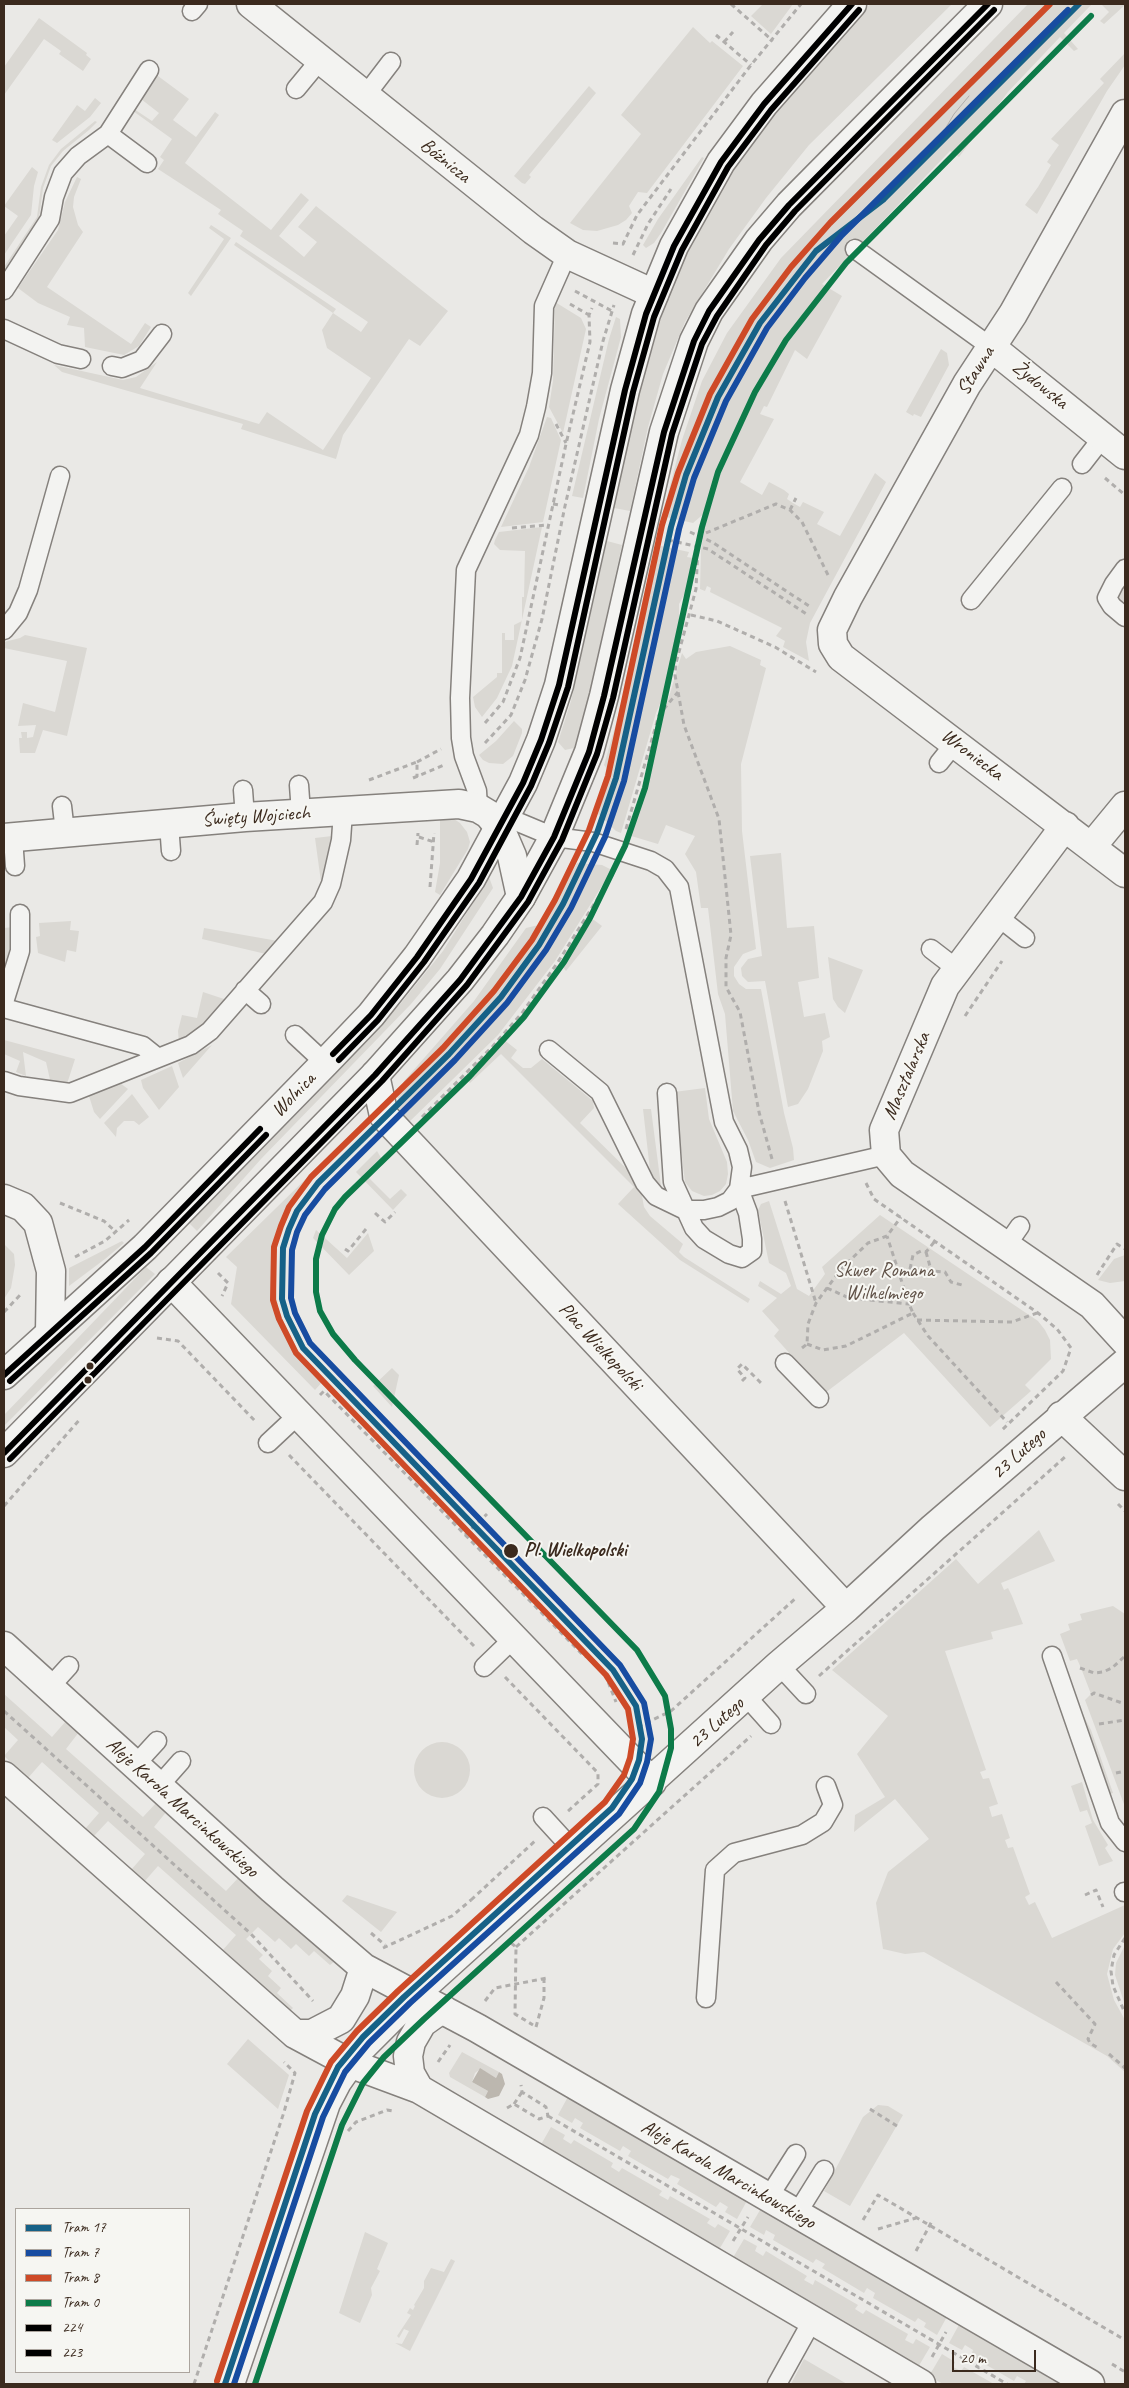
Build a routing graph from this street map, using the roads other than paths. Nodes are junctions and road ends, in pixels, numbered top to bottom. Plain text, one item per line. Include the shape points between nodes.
1 (251, 4) edge
2 (852, 4) edge
3 (988, 4) edge
4 (320, 60) junction
5 (391, 62) dead end
6 (149, 70) dead end
7 (296, 89) dead end
8 (365, 96) junction
9 (1125, 114) edge
10 (108, 134) junction
11 (147, 163) dead end
12 (855, 249) dead end
13 (567, 254) junction
14 (4, 290) edge
15 (654, 294) junction
16 (4, 329) edge
17 (162, 334) dead end
18 (991, 347) junction
19 (81, 359) dead end
20 (112, 366) dead end
21 (1103, 437) junction
22 (1125, 455) edge
23 (1082, 464) dead end
24 (60, 476) dead end
25 (1062, 488) dead end
26 (1125, 569) edge
27 (971, 600) dead end
28 (1125, 617) edge
29 (825, 619) joint
30 (4, 630) edge
31 (299, 785) dead end
32 (243, 790) dead end
33 (1125, 806) edge
34 (478, 808) junction
35 (343, 812) junction
36 (301, 813) junction
37 (245, 817) junction
38 (503, 822) junction
39 (169, 824) junction
40 (1064, 826) junction
41 (8, 838) edge
42 (554, 838) junction
43 (1092, 846) junction
44 (171, 851) dead end
45 (15, 866) dead end
46 (1125, 873) edge
47 (521, 896) junction
48 (20, 914) dead end
49 (997, 916) junction
50 (1022, 936) road end
51 (931, 949) dead end
52 (957, 969) junction
53 (245, 990) junction
54 (4, 1002) edge
55 (261, 1004) dead end
56 (4, 1008) edge
57 (295, 1035) dead end
58 (549, 1050) dead end
59 (158, 1058) junction
60 (325, 1063) junction
61 (375, 1075) junction
62 (4, 1081) edge
63 (666, 1093) dead end
64 (873, 1158) junction
65 (739, 1190) junction
66 (13, 1203) edge
67 (685, 1210) junction
68 (171, 1282) junction
69 (50, 1332) junction
70 (1125, 1341) edge
71 (785, 1363) dead end
72 (1125, 1364) edge
73 (4, 1375) edge
74 (819, 1398) dead end
75 (307, 1407) junction
76 (1061, 1416) junction
77 (271, 1441) road end
78 (4, 1453) edge
79 (1119, 1487) edge
80 (846, 1608) junction
81 (514, 1638) junction
82 (4, 1646) edge
83 (1052, 1656) dead end
84 (487, 1664) road end
85 (779, 1665) junction
86 (69, 1666) dead end
87 (49, 1688) junction
88 (804, 1692) road end
89 (746, 1696) junction
90 (770, 1723) road end
91 (157, 1741) dead end
92 (181, 1761) dead end
93 (135, 1765) junction
94 (4, 1776) edge
95 (652, 1782) junction
96 (826, 1786) dead end
97 (158, 1787) junction
98 (548, 1822) road end
99 (1125, 1842) edge
100 (575, 1852) junction
101 (364, 1968) junction
102 (415, 1994) junction
103 (706, 1998) dead end
104 (456, 2016) junction
105 (296, 2034) junction
106 (349, 2063) junction
107 (419, 2090) junction
108 (796, 2154) dead end
109 (824, 2170) dead end
110 (760, 2203) junction
111 (796, 2215) junction
112 (812, 2321) junction
113 (230, 2384) edge
114 (777, 2384) edge
115 (921, 2384) edge
116 (1090, 2384) edge

1 - 4 street, Bóżnicza
2 - 15 street, Wolnica via 764,104 721,162 674,246
3 - 42 street via 789,205 709,311 694,341 664,432 589,752
4 - 7 lane
4 - 8 street, Bóżnicza
5 - 8 lane
6 - 10 lane
8 - 13 street, Bóżnicza via 509,212
9 - 18 street, Stawna via 1013,314
10 - 11 lane
10 - 14 lane via 78,156 63,173 50,219
12 - 18 lane, Żydowska
13 - 15 street, Bóżnicza
13 - 34 lane via 544,306 542,373 529,435 466,570 460,698 462,747 477,791
15 - 38 street, Wolnica via 625,390 559,685 541,740
16 - 19 lane via 58,354
17 - 20 lane via 142,360 122,368
18 - 21 street, Żydowska
18 - 29 street, Stawna via 962,392 848,597
21 - 22 street, Żydowska
21 - 23 lane
24 - 30 lane via 28,590 18,613
25 - 27 lane
26 - 28 lane via 1107,598
29 - 40 street, Wroniecka via 832,644 841,657 947,753
31 - 36 lane
32 - 37 lane
33 - 43 street
34 - 35 street, Święty Wojciech via 459,804
34 - 38 street
35 - 36 street, Święty Wojciech
35 - 53 lane via 341,840 331,884 322,902
36 - 37 street, Święty Wojciech
37 - 39 street, Święty Wojciech
38 - 42 lane
38 - 47 street
38 - 60 street, Wolnica via 470,879 417,957 371,1014
39 - 41 street, Święty Wojciech via 63,819
39 - 44 lane
40 - 43 street, Wroniecka
40 - 49 street, Masztalarska
41 - 45 lane
42 - 47 street
42 - 65 lane via 593,842 651,861 666,870 679,886 724,1122 738,1150 742,1167
43 - 46 street, Wroniecka
47 - 61 street via 460,980
48 - 54 lane via 20,951
49 - 50 lane
49 - 52 street, Masztalarska
51 - 52 lane
52 - 64 street, Masztalarska via 944,986
53 - 55 lane
53 - 59 lane via 210,1031 191,1045
56 - 59 lane via 143,1046
57 - 60 lane
58 - 67 lane via 600,1092 645,1183 656,1196
59 - 62 lane via 70,1093
60 - 69 street, Wolnica via 144,1247
61 - 68 street
61 - 80 street, Plac Wielkopolski via 384,1116
63 - 67 lane via 673,1182
64 - 65 lane
64 - 70 street via 1013,1236 1092,1305
65 - 67 lane via 730,1201 718,1207
65 - 67 lane via 748,1214 752,1239 752,1252 742,1258 704,1239
66 - 69 street via 38,1223 52,1271
68 - 75 street
68 - 78 street
69 - 73 street, Wolnica
71 - 74 lane
72 - 76 street, 23 Lutego
75 - 77 lane
75 - 81 street
76 - 79 street
76 - 80 street, 23 Lutego
80 - 85 street, 23 Lutego
81 - 84 lane
81 - 95 street
82 - 87 street, Aleje Karola Marcinkowskiego
83 - 99 lane via 1110,1823
85 - 88 lane
85 - 89 street, 23 Lutego
86 - 87 lane
87 - 93 street, Aleje Karola Marcinkowskiego
89 - 90 lane
89 - 95 street, 23 Lutego
91 - 93 lane
92 - 97 lane
93 - 97 street, Aleje Karola Marcinkowskiego
94 - 105 street
95 - 100 street, 23 Lutego
96 - 103 lane via 833,1805 823,1822 802,1835 734,1852 715,1870
97 - 101 street, Aleje Karola Marcinkowskiego
98 - 100 lane
100 - 102 street, 23 Lutego
101 - 102 street, Aleje Karola Marcinkowskiego
101 - 105 street via 355,1996 342,2019 312,2034
102 - 104 street, Aleje Karola Marcinkowskiego
102 - 106 street, 23 Lutego
104 - 107 street via 436,2012 422,2023 411,2042 408,2056 410,2073
104 - 110 street, Aleje Karola Marcinkowskiego
105 - 106 street
106 - 107 street
106 - 113 street, 23 Lutego via 330,2093 318,2124
107 - 112 street
108 - 110 lane
109 - 111 lane
110 - 111 street, Aleje Karola Marcinkowskiego
111 - 116 street, Aleje Karola Marcinkowskiego
112 - 114 lane
112 - 115 street

